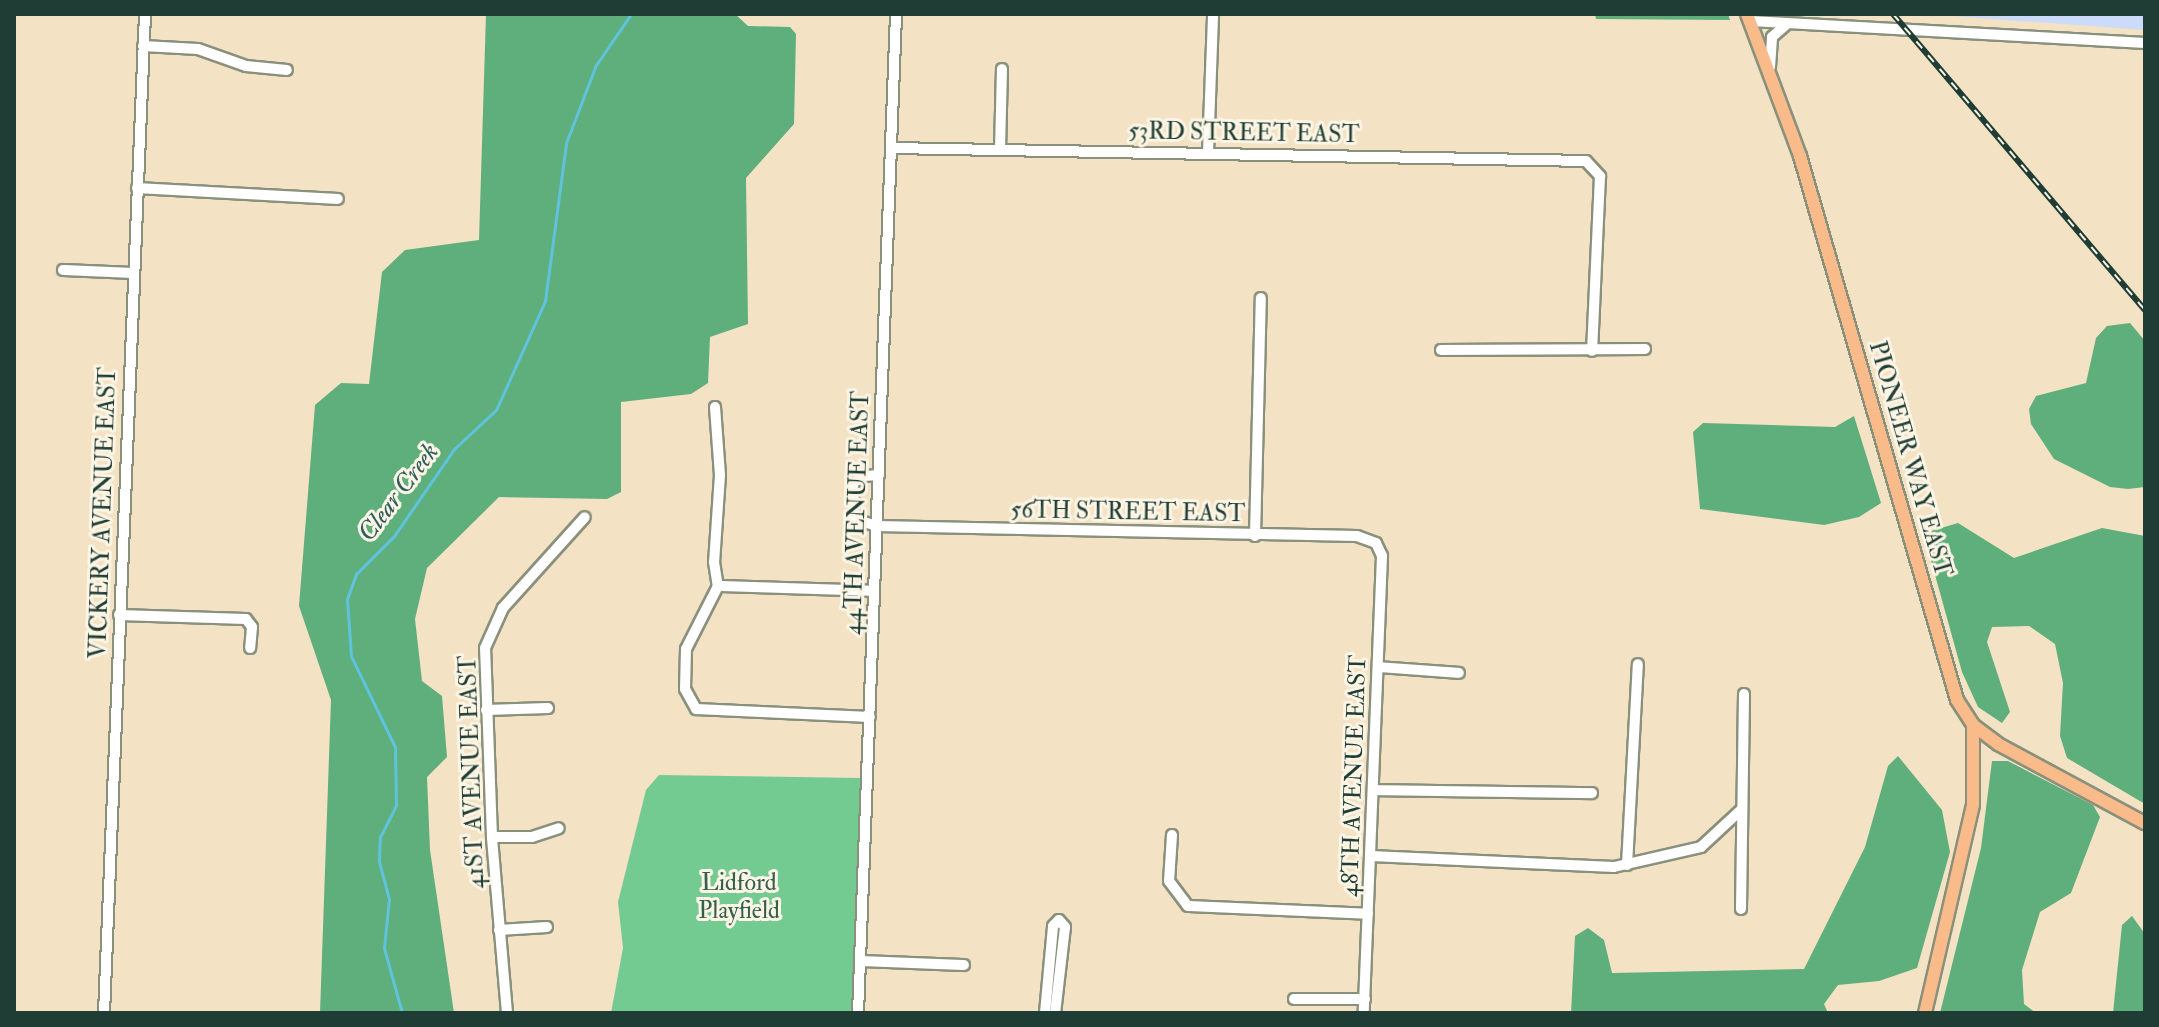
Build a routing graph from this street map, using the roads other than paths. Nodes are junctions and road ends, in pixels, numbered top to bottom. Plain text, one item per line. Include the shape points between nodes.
1 (145, 14) edge
2 (896, 14) edge
3 (1213, 14) edge
4 (1749, 18) edge
5 (1792, 23) junction
6 (2145, 43) edge
7 (143, 46) junction
8 (1770, 67) junction
9 (1002, 69) dead end
10 (287, 70) dead end
11 (891, 148) junction
12 (1000, 150) junction
13 (1208, 153) junction
14 (137, 188) junction
15 (338, 199) dead end
16 (63, 270) dead end
17 (134, 273) junction
18 (1261, 298) dead end
19 (1645, 349) dead end
20 (1441, 350) dead end
21 (1592, 351) junction
22 (715, 407) dead end
23 (879, 475) junction
24 (585, 517) dead end
25 (877, 526) junction
26 (1255, 536) junction
27 (1376, 543) joint
28 (718, 586) junction
29 (874, 591) junction
30 (119, 615) junction
31 (250, 648) dead end
32 (1638, 664) dead end
33 (1378, 667) junction
34 (1459, 673) dead end
35 (1744, 694) dead end
36 (548, 708) dead end
37 (486, 710) junction
38 (870, 717) junction
39 (1973, 725) junction
40 (1373, 790) junction
41 (1592, 793) dead end
42 (1742, 809) junction
43 (2145, 823) edge
44 (559, 828) dead end
45 (1172, 835) dead end
46 (492, 837) junction
47 (1371, 856) junction
48 (1627, 865) junction
49 (1741, 909) dead end
50 (1368, 914) junction
51 (547, 927) dead end
52 (499, 930) junction
53 (860, 961) junction
54 (964, 965) dead end
55 (1294, 999) dead end
56 (1365, 999) junction
57 (104, 1013) edge
58 (507, 1013) edge
59 (858, 1013) edge
60 (1045, 1013) edge
61 (1055, 1013) edge
62 (1364, 1013) edge
63 (1925, 1013) edge

1 - 7 street, VICKERY AVENUE EAST
2 - 11 street, 44TH AVENUE EAST
3 - 13 street
4 - 5 street
4 - 8 main road, PIONEER WAY EAST
5 - 6 street
5 - 8 street via 1772,37
7 - 10 street via 198,49 246,66
7 - 14 street, VICKERY AVENUE EAST
8 - 39 main road, PIONEER WAY EAST via 1949,680
9 - 12 street
11 - 12 street, 53RD STREET EAST
11 - 23 street, 44TH AVENUE EAST
12 - 13 street, 53RD STREET EAST
13 - 21 street, 53RD STREET EAST via 1586,161 1600,176
14 - 15 street
14 - 17 street, VICKERY AVENUE EAST
16 - 17 street
17 - 30 street, VICKERY AVENUE EAST
18 - 26 street
19 - 21 street
20 - 21 street
22 - 28 street
23 - 25 street, 44TH AVENUE EAST
23 - 25 street via 853,483 852,516
24 - 37 street, 41ST AVENUE EAST via 491,626 485,648
25 - 26 street, 56TH STREET EAST
25 - 29 street, 44TH AVENUE EAST
26 - 27 street, 56TH STREET EAST via 1357,536
27 - 33 street, 48TH AVENUE EAST via 1382,556
28 - 29 street
28 - 38 street via 686,649 685,689 691,704 714,713
29 - 38 street, 44TH AVENUE EAST
30 - 31 street via 246,619 252,627
30 - 57 street, VICKERY AVENUE EAST
32 - 48 street
33 - 34 street
33 - 40 street, 48TH AVENUE EAST
35 - 42 street
36 - 37 street
37 - 46 street, 41ST AVENUE EAST
38 - 53 street, 44TH AVENUE EAST
39 - 43 main road, PIONEER WAY EAST via 1998,744
39 - 63 main road via 1971,817
40 - 41 street
40 - 47 street, 48TH AVENUE EAST
42 - 48 street via 1701,847
42 - 49 street
44 - 46 street via 532,837
45 - 50 street via 1168,879 1188,906
46 - 52 street, 41ST AVENUE EAST
47 - 48 street
47 - 50 street, 48TH AVENUE EAST
50 - 56 street, 48TH AVENUE EAST
51 - 52 street
52 - 58 street, 41ST AVENUE EAST
53 - 54 street
53 - 59 street, 44TH AVENUE EAST
55 - 56 street
56 - 62 street, 48TH AVENUE EAST
60 - 61 street via 1053,926 1059,920 1065,927

